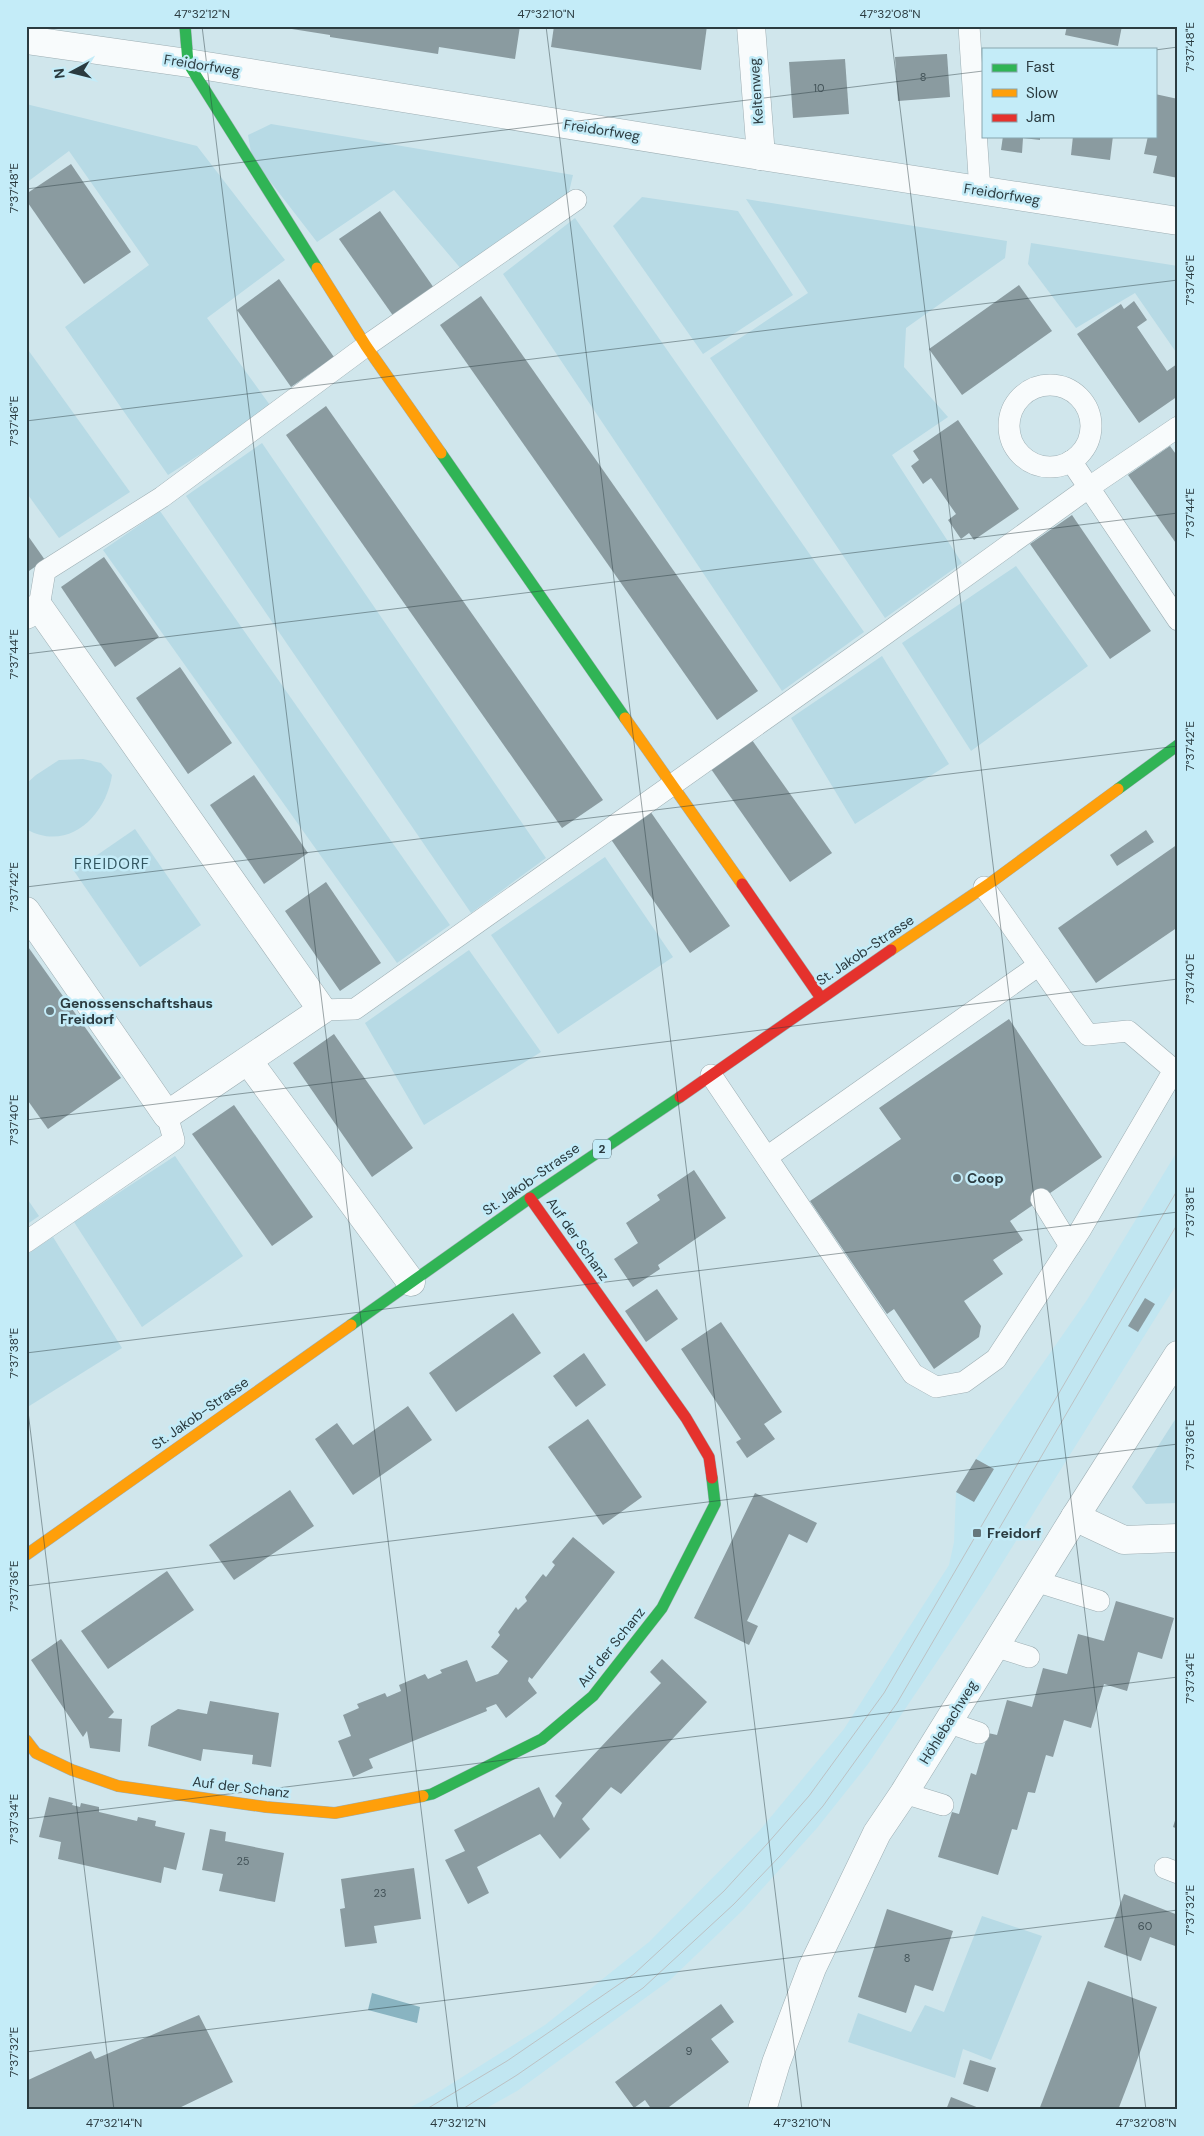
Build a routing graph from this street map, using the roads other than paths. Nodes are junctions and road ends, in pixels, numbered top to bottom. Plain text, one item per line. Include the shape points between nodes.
1 (185, 26) edge
2 (752, 26) edge
3 (969, 26) edge
4 (26, 40) edge
5 (188, 63) junction
6 (761, 156) junction
7 (980, 190) junction
8 (576, 200) dead end
9 (1178, 221) edge
10 (366, 346) junction
11 (1178, 427) edge
12 (1070, 461) dead end
13 (1088, 488) junction
14 (32, 611) edge
15 (1178, 620) edge
16 (1178, 745) edge
17 (673, 784) junction
18 (984, 887) junction
19 (26, 911) edge
20 (1039, 965) junction
21 (821, 998) junction
22 (322, 1010) junction
23 (248, 1062) junction
24 (711, 1075) junction
25 (167, 1115) junction
26 (766, 1156) junction
27 (530, 1198) junction
28 (1041, 1199) dead end
29 (26, 1242) edge
30 (1070, 1246) junction
31 (411, 1282) junction
32 (1178, 1356) edge
33 (1074, 1517) junction
34 (1178, 1538) edge
35 (26, 1555) edge
36 (1035, 1581) junction
37 (1099, 1601) dead end
38 (994, 1646) junction
39 (1028, 1657) dead end
40 (947, 1722) junction
41 (979, 1733) dead end
42 (26, 1740) edge
43 (904, 1793) junction
44 (943, 1805) dead end
45 (762, 2110) edge

1 - 5 street
2 - 6 street, Keltenweg
3 - 7 lane
4 - 5 street, Freidorfweg
5 - 6 street, Freidorfweg
5 - 10 street
6 - 7 street, Freidorfweg
7 - 9 street, Freidorfweg
8 - 10 lane
10 - 14 lane via 162,497 45,571
10 - 17 street
11 - 13 lane
12 - 13 lane
13 - 15 lane
13 - 17 lane
14 - 22 street
16 - 18 street, St. Jakob-Strasse / 2
17 - 21 street
17 - 22 lane via 355,1009
18 - 20 lane
18 - 21 street, St. Jakob-Strasse / 2
19 - 25 street
20 - 26 lane
20 - 30 lane via 1088,1035 1128,1031 1174,1070
21 - 24 street, St. Jakob-Strasse / 2
22 - 23 street
23 - 25 street
23 - 31 street
24 - 26 lane
24 - 27 street, St. Jakob-Strasse / 2
25 - 29 lane via 174,1140
26 - 30 lane via 913,1374 936,1387 964,1382 996,1359
27 - 31 street, St. Jakob-Strasse / 2
27 - 42 street, Auf der Schanz via 686,1418 709,1457 715,1504 662,1608 593,1696 542,1739 432,1794 335,1813 118,1786 36,1753
28 - 30 lane
31 - 35 street, St. Jakob-Strasse / 2
32 - 33 street, Höhlebachweg
33 - 34 street via 1124,1540
33 - 36 street, Höhlebachweg
36 - 37 lane
36 - 38 street, Höhlebachweg
38 - 39 lane
38 - 40 street, Höhlebachweg
40 - 41 lane
40 - 43 street, Höhlebachweg
43 - 44 lane
43 - 45 street, Höhlebachweg via 877,1833 812,1968

